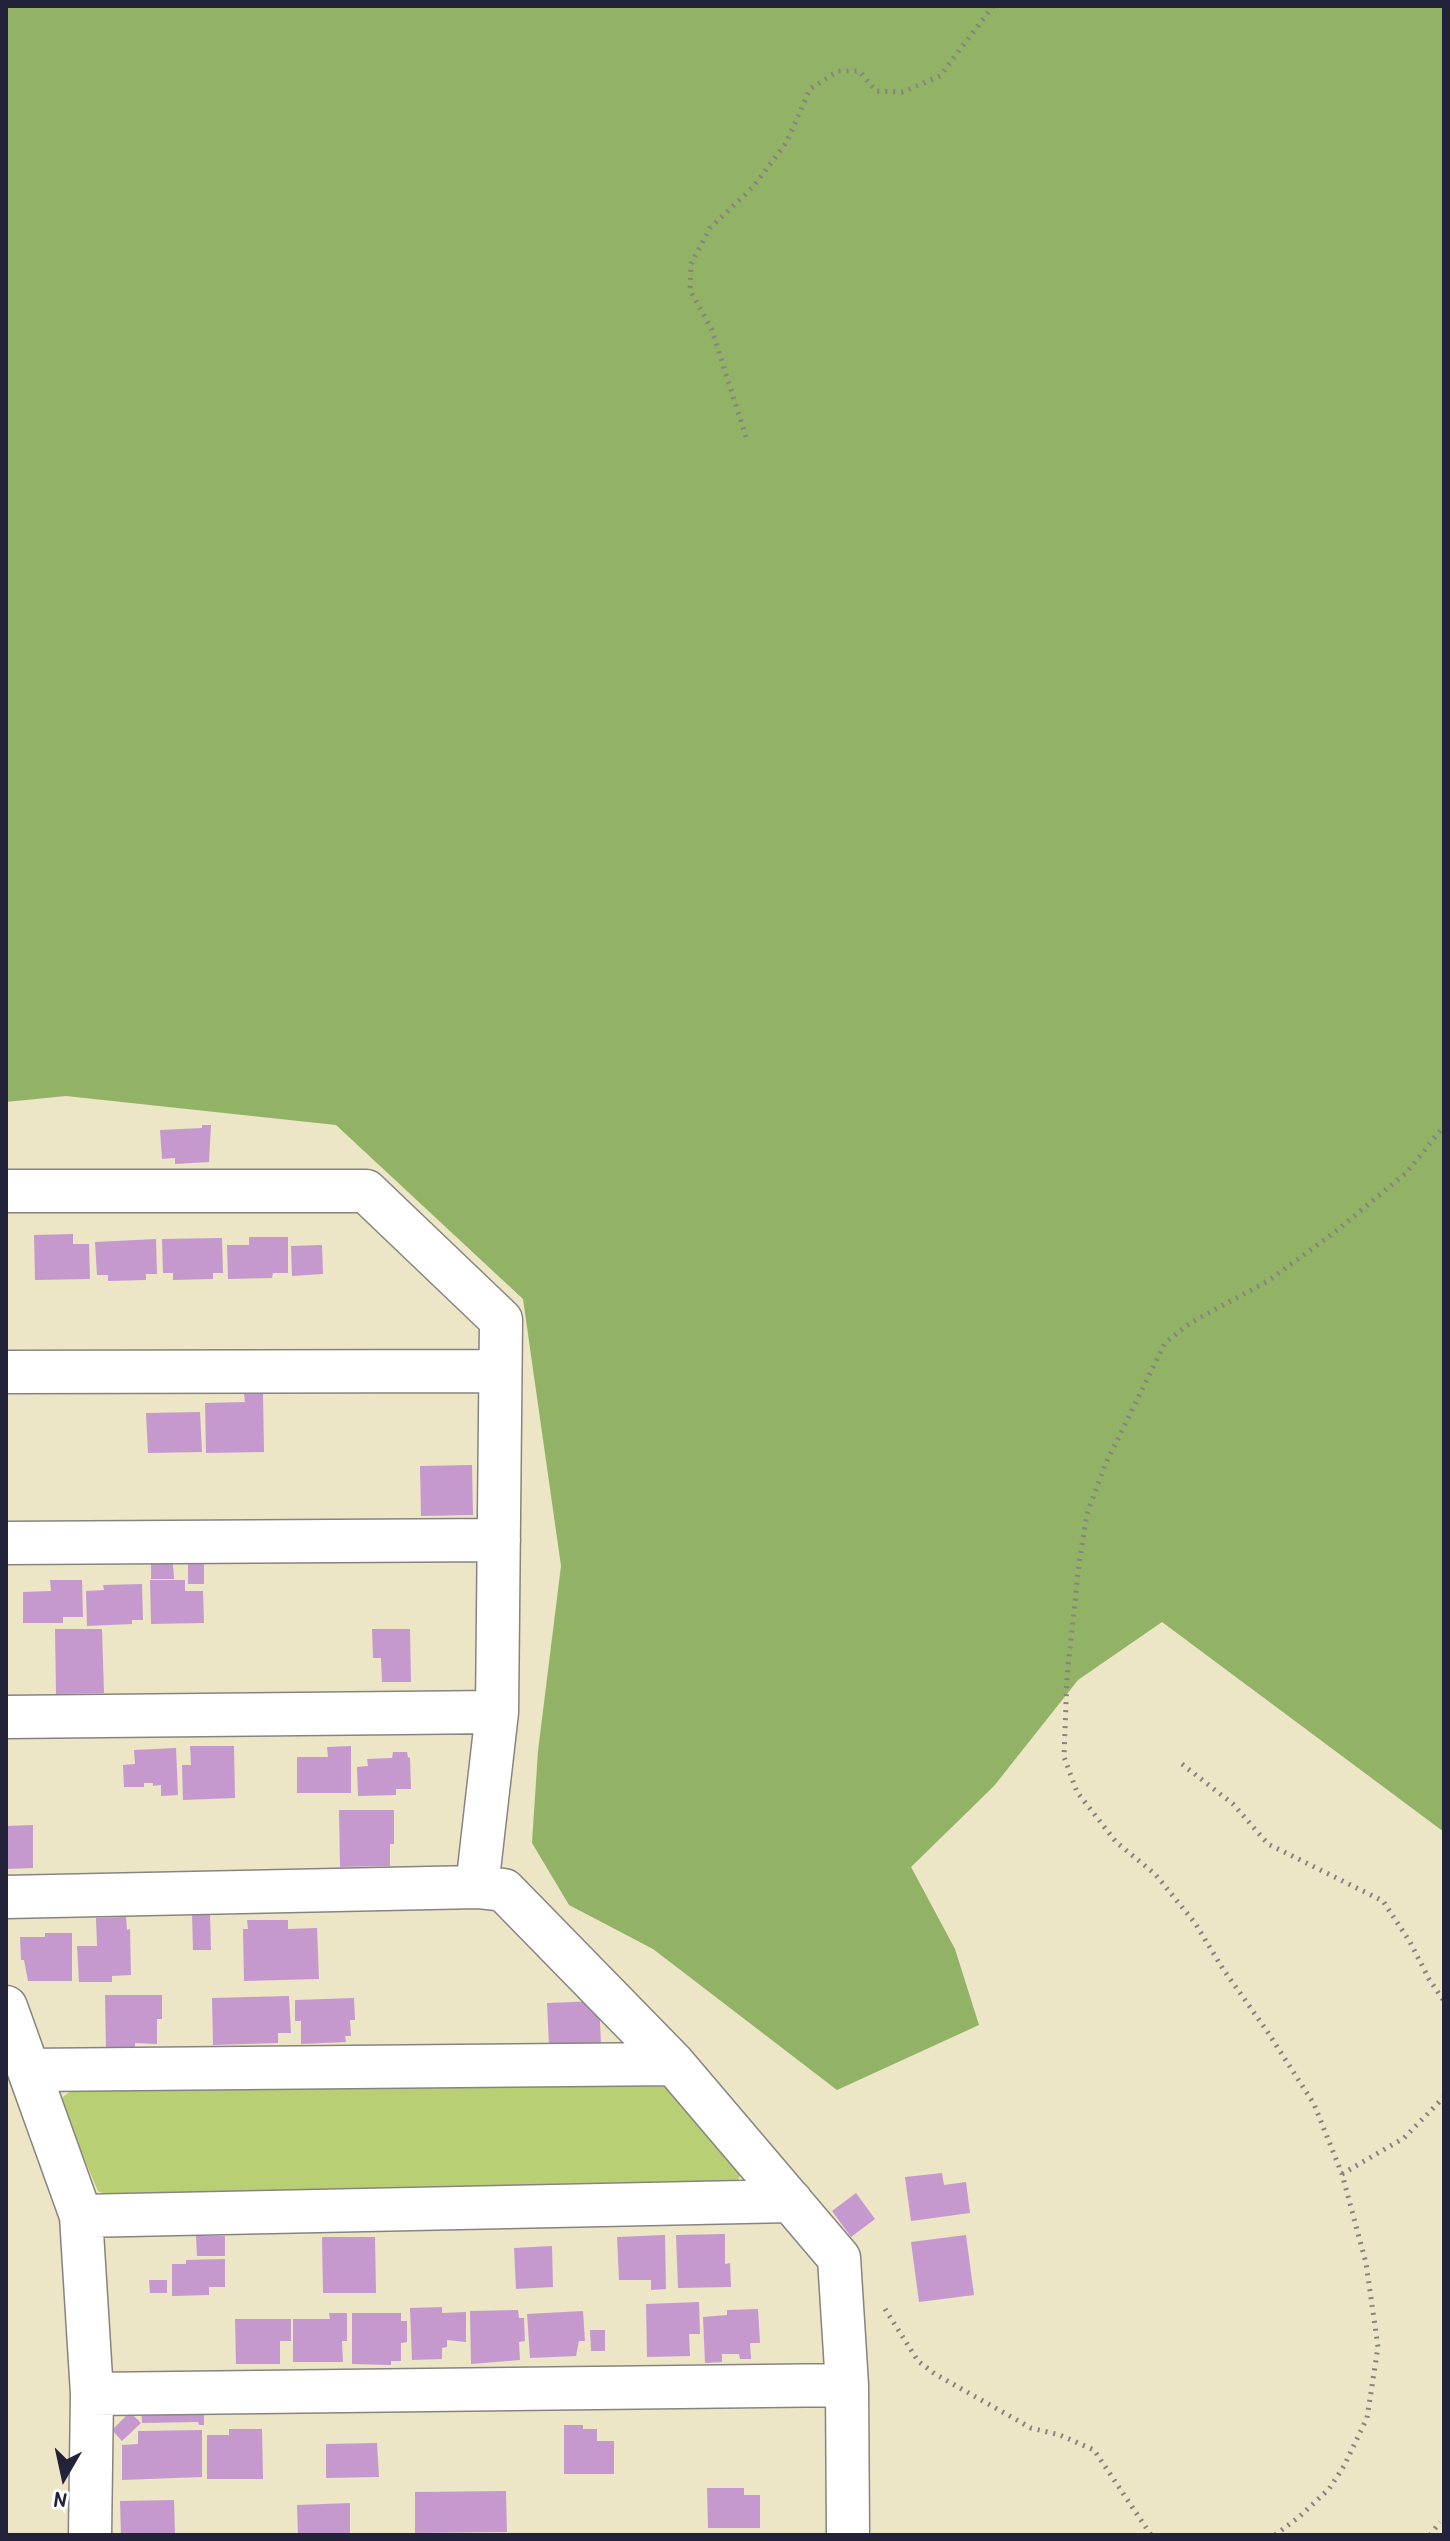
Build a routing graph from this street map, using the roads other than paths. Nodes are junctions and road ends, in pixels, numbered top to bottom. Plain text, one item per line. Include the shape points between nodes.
1 (6, 1191) edge
2 (500, 1371) junction
3 (6, 1372) edge
4 (499, 1540) junction
5 (6, 1543) edge
6 (497, 1712) junction
7 (6, 1717) edge
8 (477, 1887) junction
9 (6, 1897) edge
10 (6, 2007) edge
11 (674, 2064) junction
12 (29, 2070) junction
13 (791, 2201) junction
14 (81, 2216) junction
15 (847, 2385) junction
16 (92, 2394) junction
17 (90, 2535) edge
18 (848, 2535) edge

1 - 2 street via 366,1191 501,1320
2 - 3 street
2 - 4 street
4 - 5 street
4 - 6 street
6 - 7 street
6 - 8 street
8 - 9 street
8 - 11 street via 504,1890
10 - 12 street
11 - 12 street
11 - 13 street
12 - 14 street
13 - 14 street
13 - 15 street via 839,2258
14 - 16 street
15 - 16 street
15 - 18 street
16 - 17 street

